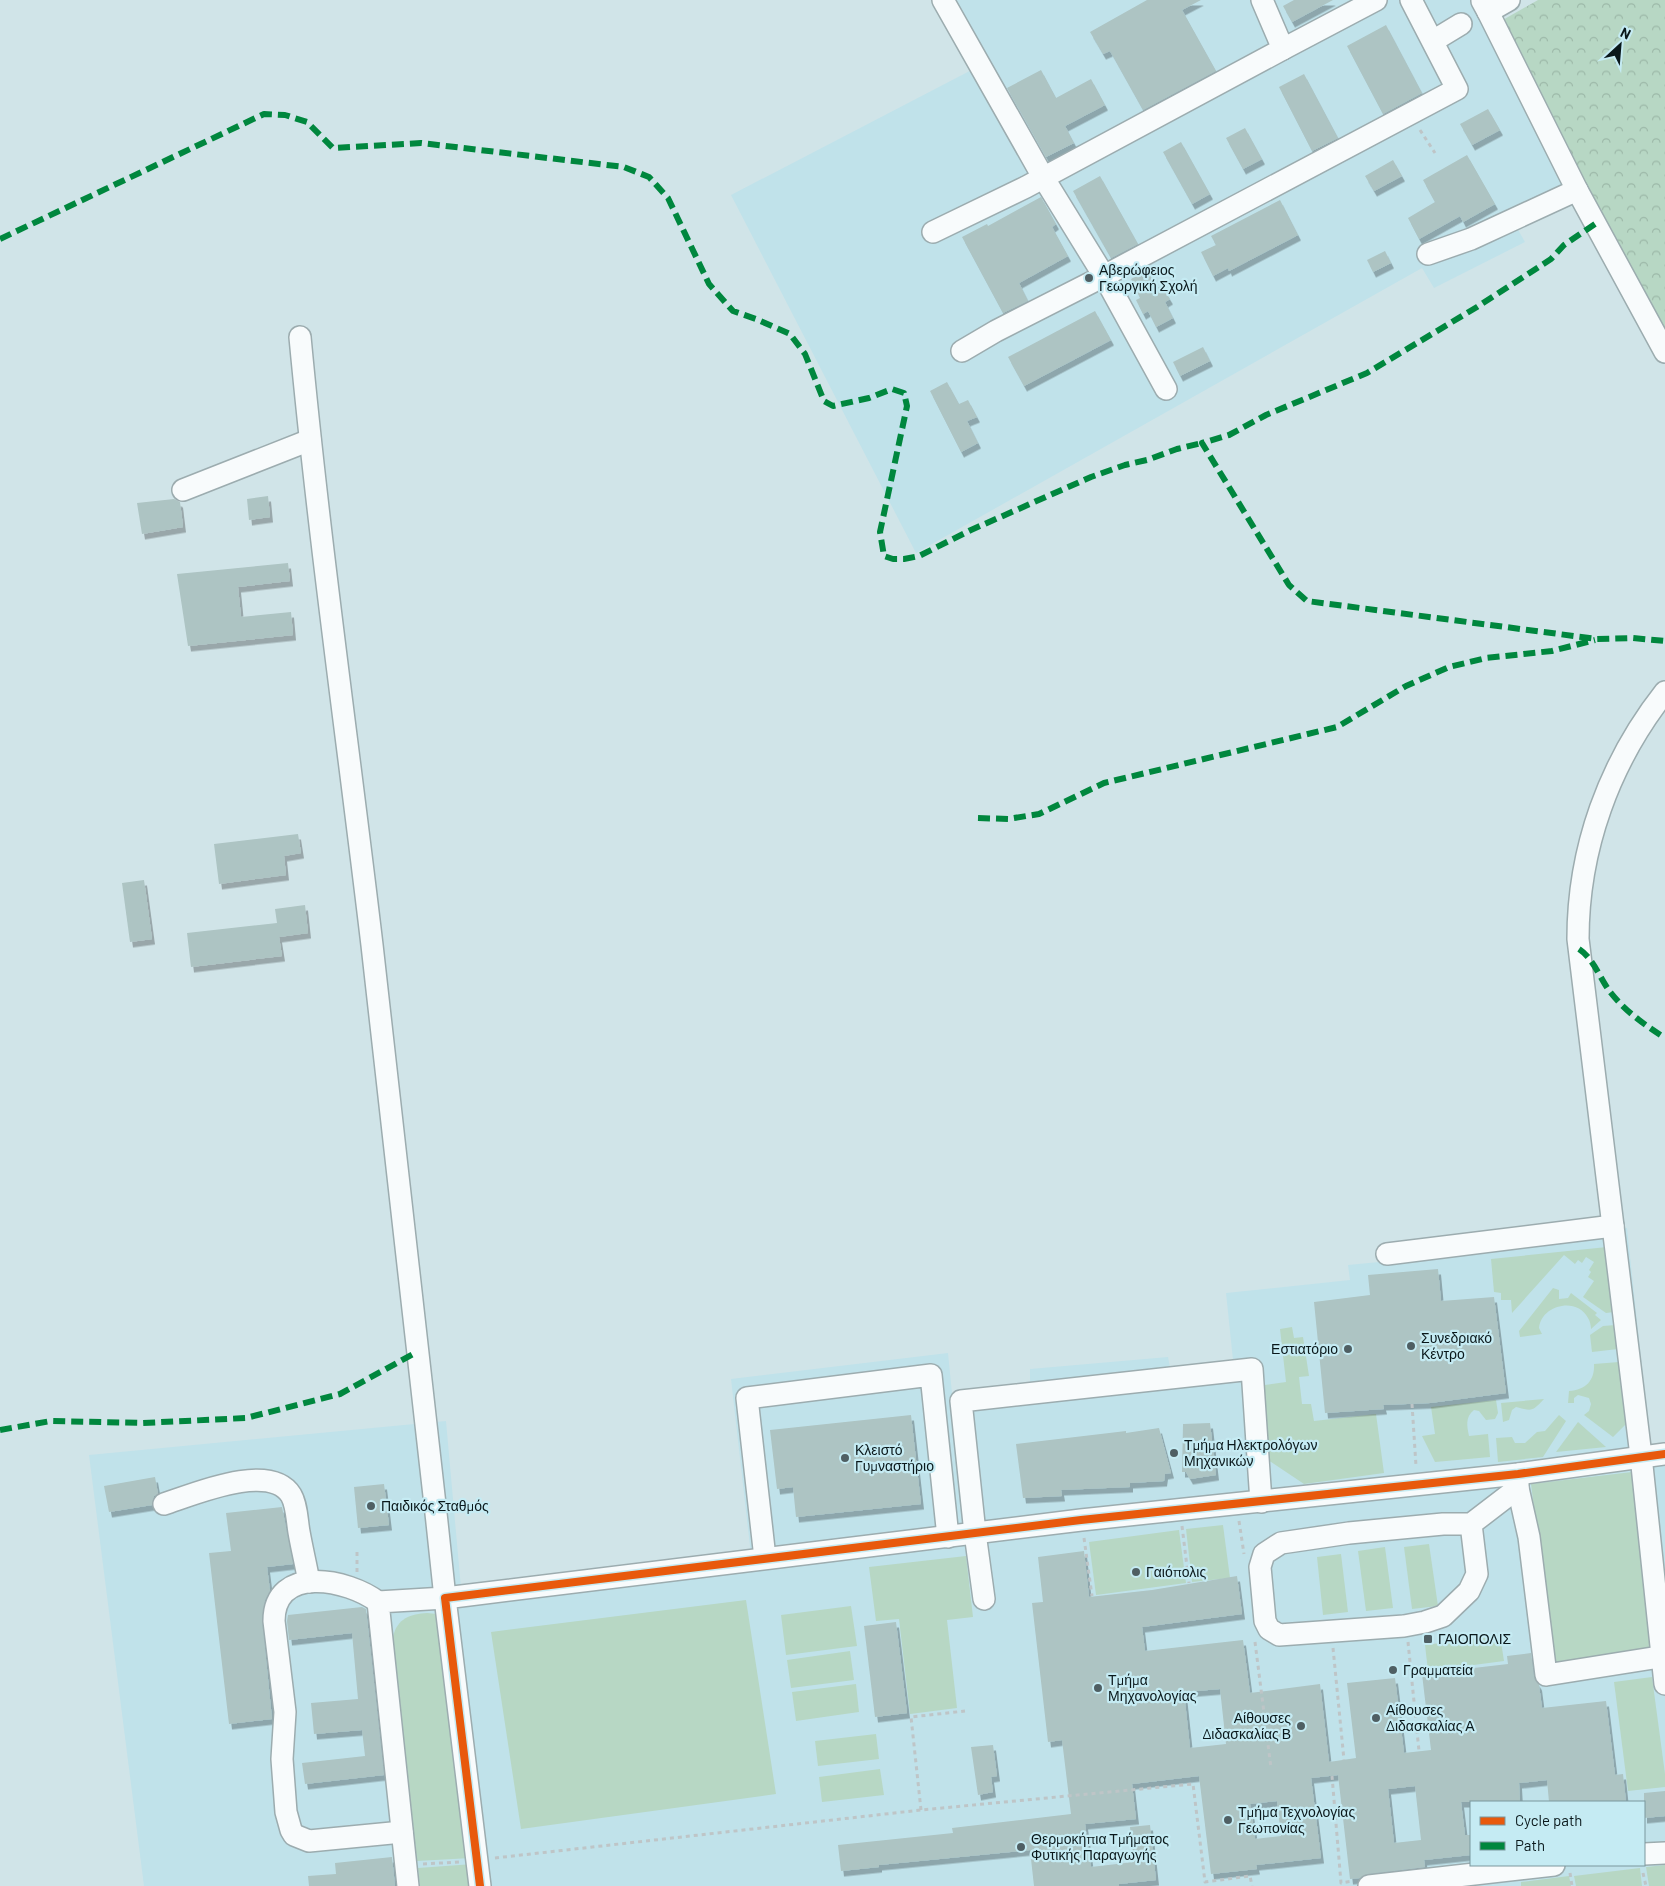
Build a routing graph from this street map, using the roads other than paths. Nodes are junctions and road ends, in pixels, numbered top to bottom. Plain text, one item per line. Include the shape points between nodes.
1 (943, 0) edge
2 (1262, 0) edge
3 (1376, 0) edge
4 (1411, 0) edge
5 (1509, 0) edge
6 (1485, 6) edge
7 (1461, 24) dead end
8 (1433, 41) junction
9 (1284, 49) junction
10 (1043, 177) junction
11 (1577, 190) junction
12 (933, 232) dead end
13 (1428, 254) dead end
14 (1104, 276) junction
15 (300, 337) dead end
16 (962, 351) dead end
17 (1665, 352) edge
18 (1166, 389) dead end
19 (310, 440) junction
20 (183, 490) dead end
21 (1665, 692) edge
22 (1613, 1226) junction
23 (1387, 1254) dead end
24 (1665, 1454) edge
25 (1641, 1456) junction
26 (1518, 1481) junction
27 (1261, 1502) junction
28 (164, 1504) dead end
29 (1472, 1524) junction
30 (975, 1534) junction
31 (948, 1537) junction
32 (765, 1558) junction
33 (1658, 1561) edge
34 (309, 1582) junction
35 (445, 1598) junction
36 (984, 1598) dead end
37 (378, 1602) junction
38 (1663, 1656) edge
39 (1665, 1684) edge
40 (402, 1832) junction
41 (1665, 1853) edge
42 (1645, 1854) edge
43 (1550, 1866) edge
44 (407, 1876) edge
45 (1507, 1878) edge
46 (480, 1886) edge
47 (1369, 1886) edge

1 - 10 street
2 - 9 street
3 - 9 street
4 - 8 street
5 - 6 street
6 - 11 street
7 - 8 street
8 - 14 street via 1457,89
9 - 10 street
10 - 12 street
10 - 14 street
11 - 13 street via 1484,234
11 - 17 street
14 - 16 street
14 - 18 street
15 - 19 street
19 - 20 street
19 - 35 street via 371,938
21 - 22 street via 1631,742 1607,790 1591,835 1580,896 1578,939
22 - 23 street
22 - 25 street
24 - 25 street
25 - 26 street
25 - 33 street
26 - 27 street
26 - 29 street
26 - 38 street via 1529,1537 1546,1674
27 - 30 street
27 - 30 street via 1252,1369 961,1401
28 - 34 street via 213,1488 253,1480 281,1486 290,1494 296,1510
29 - 29 street via 1443,1524 1281,1543 1264,1554 1260,1567 1265,1621 1279,1636 1404,1626 1444,1616 1469,1591 1477,1574
30 - 31 street
30 - 36 street
31 - 32 street
31 - 32 street via 931,1376 748,1398
32 - 35 street
33 - 38 street
34 - 37 street via 342,1585
34 - 40 street via 298,1584 284,1593 274,1612 285,1712 282,1760 290,1830 309,1841
35 - 37 street
35 - 46 street
37 - 40 street
38 - 39 street
40 - 44 street
41 - 42 street
43 - 45 street
45 - 47 street

